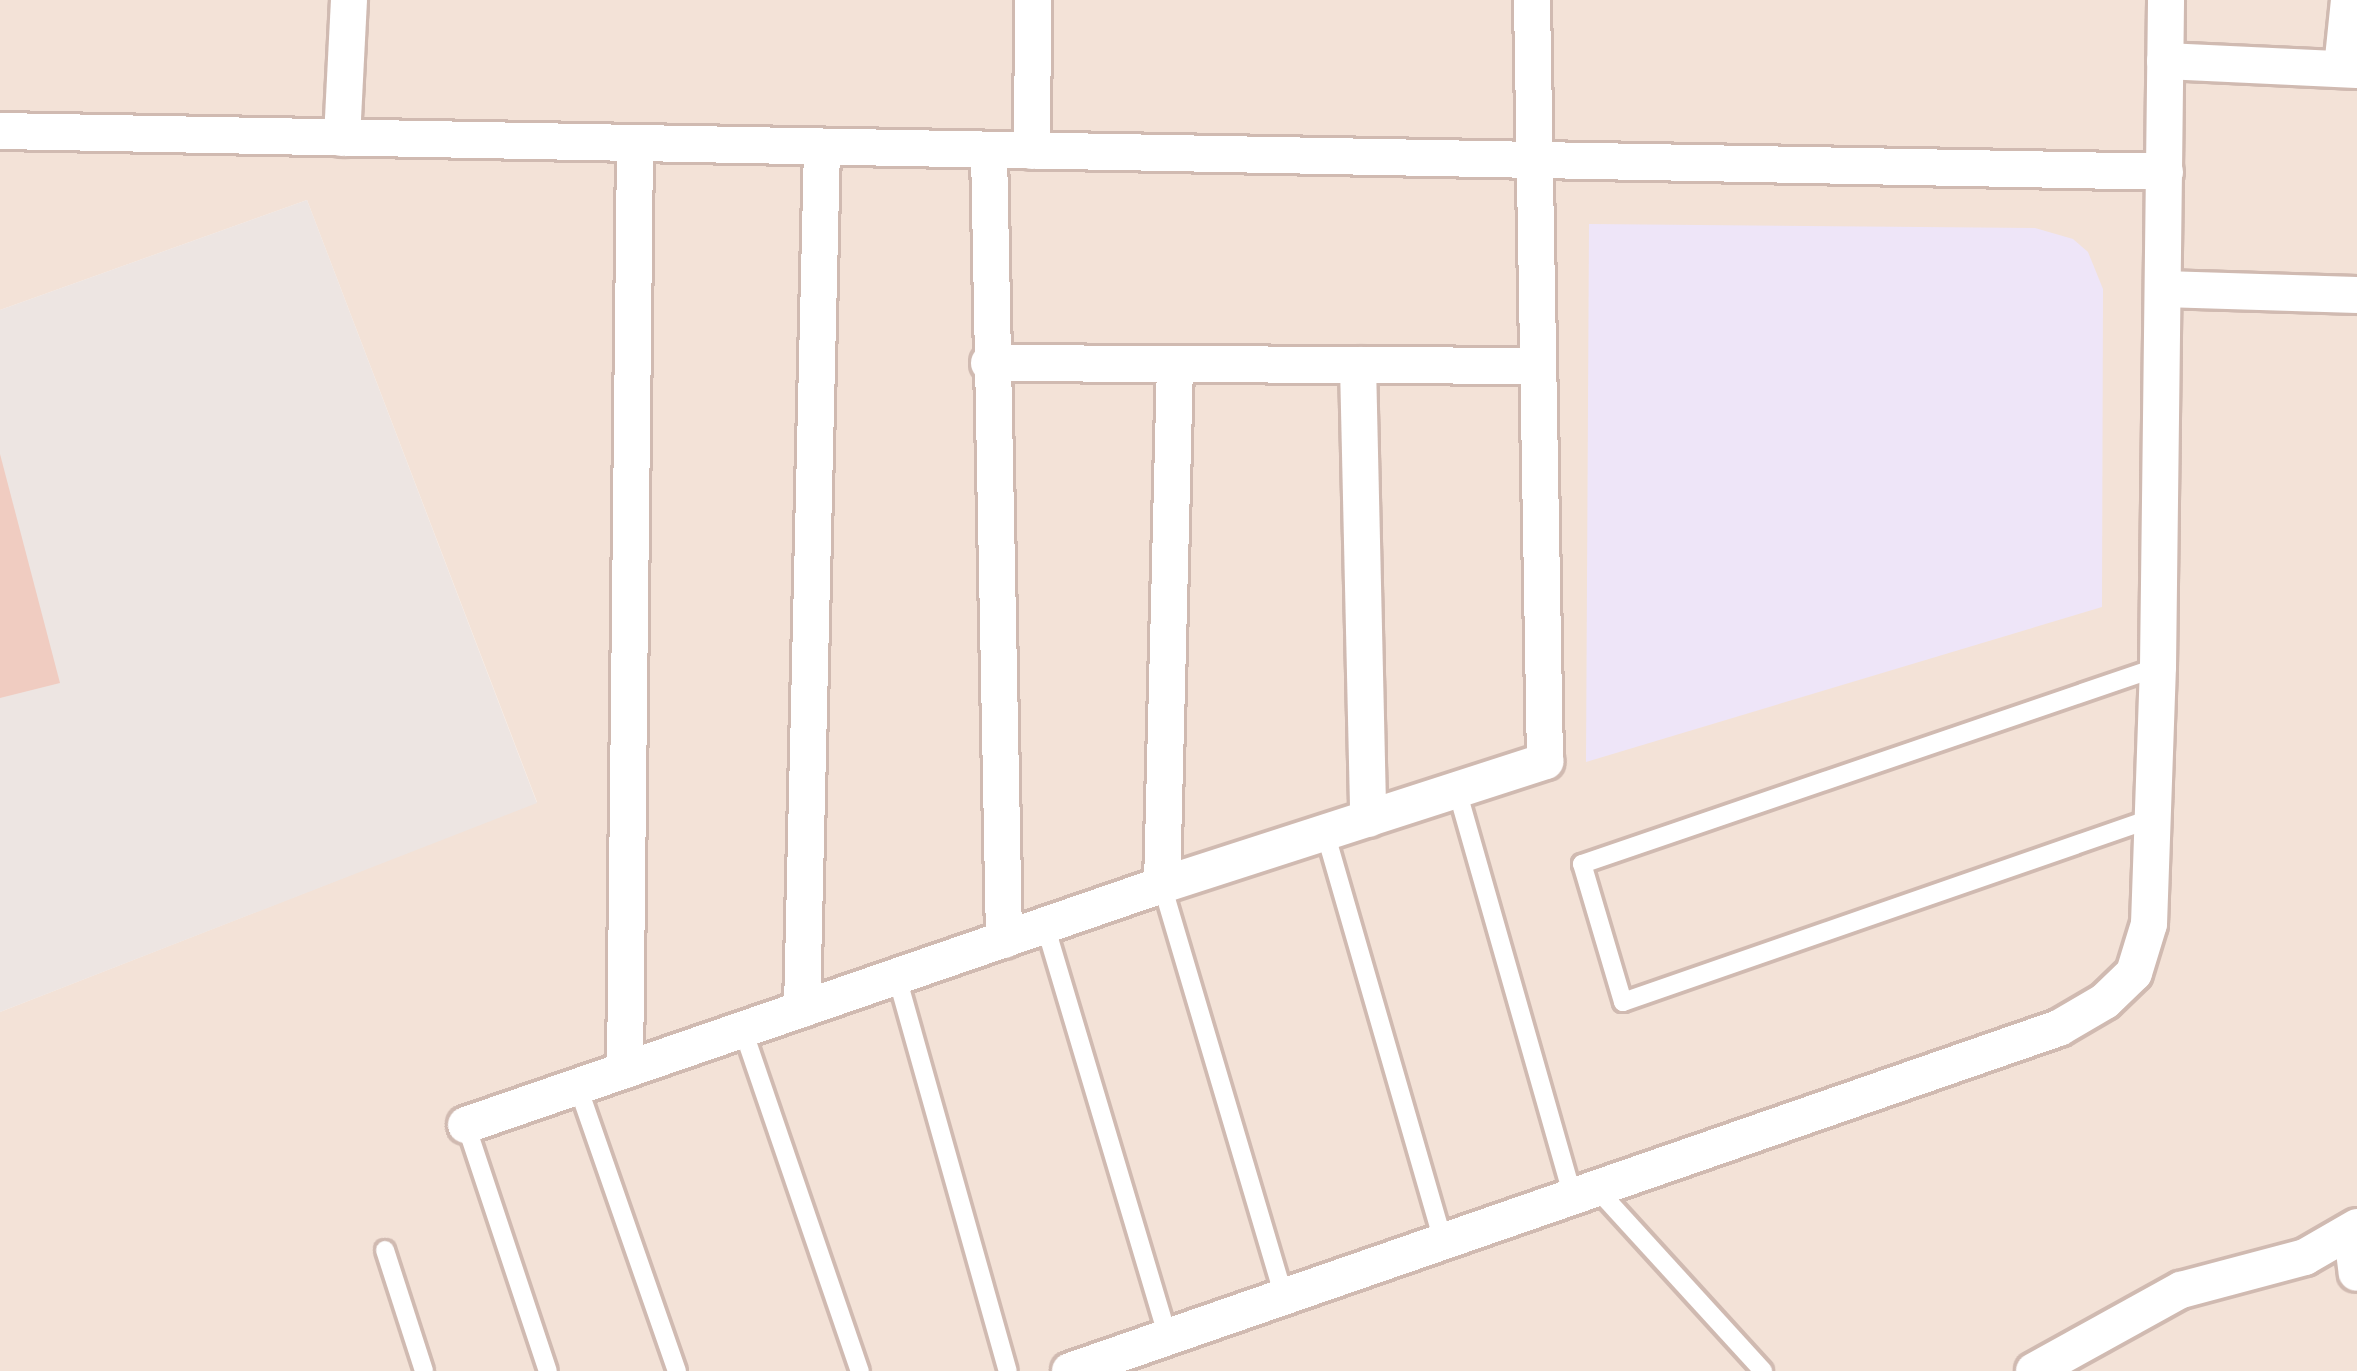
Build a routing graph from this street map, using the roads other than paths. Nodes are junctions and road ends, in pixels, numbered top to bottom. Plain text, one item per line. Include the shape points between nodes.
1 (349, 0) edge
2 (1033, 0) edge
3 (1532, 0) edge
4 (2166, 0) edge
5 (2349, 0) edge
6 (2165, 61) junction
7 (2349, 69) edge
8 (0, 131) edge
9 (342, 138) junction
10 (634, 143) junction
11 (822, 147) junction
12 (988, 150) junction
13 (1032, 151) junction
14 (1532, 160) junction
15 (2165, 172) junction
16 (2165, 289) junction
17 (2357, 295) edge
18 (989, 363) junction
19 (1175, 364) junction
20 (1358, 365) junction
21 (1534, 366) junction
22 (2158, 667) junction
23 (1457, 790) junction
24 (2153, 818) junction
25 (1368, 819) junction
26 (1325, 832) junction
27 (1162, 885) junction
28 (1045, 926) junction
29 (1004, 940) junction
30 (897, 976) junction
31 (802, 1010) junction
32 (742, 1030) junction
33 (625, 1070) junction
34 (578, 1087) junction
35 (466, 1125) joint
36 (1584, 1192) junction
37 (2354, 1231) edge
38 (1443, 1242) junction
39 (385, 1250) dead end
40 (2357, 1273) edge
41 (1284, 1297) junction
42 (1168, 1337) junction
43 (424, 1371) edge
44 (548, 1371) edge
45 (676, 1371) edge
46 (860, 1371) edge
47 (1008, 1371) edge
48 (1070, 1371) edge
49 (1763, 1371) edge
50 (2034, 1371) edge

1 - 9 street
2 - 13 street
3 - 14 street
4 - 6 street
5 - 7 street
6 - 7 street
6 - 15 street
8 - 9 street
9 - 10 street
10 - 11 street
10 - 33 street
11 - 12 street
11 - 31 street
12 - 13 street
12 - 18 street
13 - 14 street
14 - 15 street
14 - 21 street
15 - 16 street
16 - 17 street
16 - 22 street
18 - 19 street
18 - 29 street
19 - 20 street
19 - 27 street
20 - 21 street
20 - 25 street
21 - 23 street via 1545,761
22 - 24 street
22 - 24 lane via 1582,864 1623,1002
23 - 25 street
23 - 36 lane
24 - 36 street via 2149,924 2134,973 2105,1001 2060,1028
25 - 26 street
26 - 27 street
26 - 38 lane
27 - 28 street
27 - 41 lane
28 - 29 street
28 - 42 lane
29 - 30 street
30 - 31 street
30 - 47 lane
31 - 32 street
32 - 33 street
32 - 46 lane
33 - 34 street
34 - 35 street
34 - 45 lane
35 - 44 lane
36 - 38 street
36 - 49 lane
37 - 40 street
37 - 50 street via 2305,1257 2181,1290
38 - 41 street
39 - 43 lane
41 - 42 street
42 - 48 street

